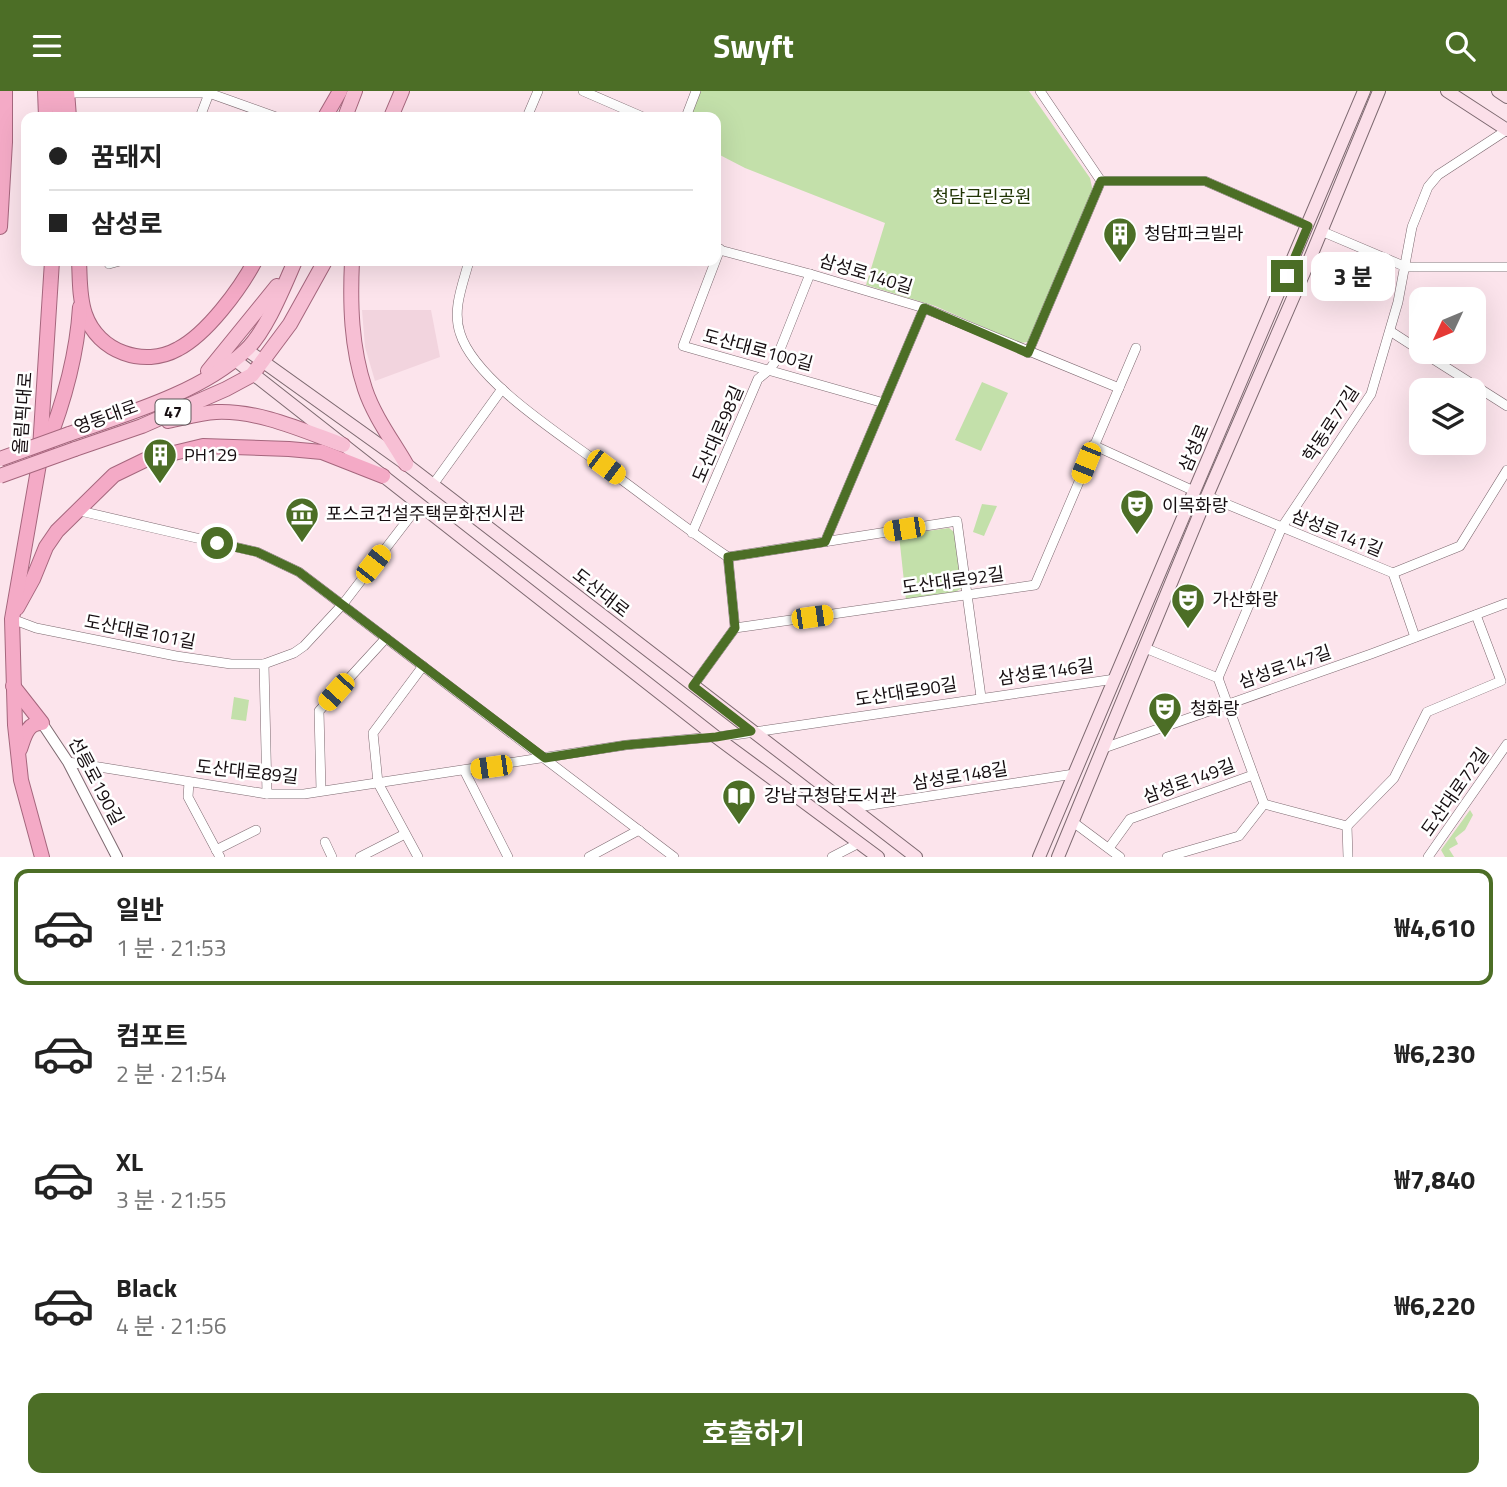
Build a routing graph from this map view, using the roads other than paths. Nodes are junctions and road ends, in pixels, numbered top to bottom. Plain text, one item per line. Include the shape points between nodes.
1 (5, 91) edge
2 (45, 91) edge
3 (340, 91) edge
4 (355, 91) edge
5 (402, 91) edge
6 (538, 91) edge
7 (583, 91) edge
8 (696, 91) edge
9 (1040, 91) edge
10 (1364, 91) edge
11 (1379, 91) edge
12 (1447, 91) edge
13 (1498, 91) edge
14 (63, 92) edge
15 (209, 92) edge
16 (1507, 97) edge
17 (46, 112) edge
18 (61, 112) edge
19 (68, 112) edge
20 (202, 112) edge
21 (263, 112) edge
22 (328, 112) edge
23 (347, 112) edge
24 (393, 112) edge
25 (529, 112) edge
26 (631, 112) edge
27 (688, 112) edge
28 (1507, 130) edge
29 (1101, 181) junction
30 (1308, 226) junction
31 (0, 227) edge
32 (1321, 231) junction
33 (721, 250) edge
34 (52, 266) edge
35 (71, 266) edge
36 (79, 266) edge
37 (252, 266) edge
38 (292, 266) edge
39 (293, 266) edge
40 (322, 266) edge
41 (352, 266) edge
42 (468, 266) edge
43 (712, 266) edge
44 (1406, 267) junction
45 (1507, 267) edge
46 (810, 274) junction
47 (80, 286) junction
48 (924, 308) junction
49 (1390, 331) junction
50 (1409, 343) edge
51 (1136, 348) dead end
52 (247, 350) junction
53 (1028, 353) junction
54 (234, 359) junction
55 (263, 361) junction
56 (71, 364) junction
57 (1442, 364) edge
58 (769, 370) junction
59 (252, 375) junction
60 (197, 384) junction
61 (1119, 388) junction
62 (502, 389) junction
63 (884, 403) junction
64 (1507, 407) edge
65 (142, 426) junction
66 (343, 445) junction
67 (1093, 445) junction
68 (0, 459) edge
69 (39, 464) junction
70 (406, 464) junction
71 (1507, 470) edge
72 (0, 476) edge
73 (383, 476) junction
74 (432, 486) junction
75 (1194, 491) junction
76 (1207, 496) junction
77 (419, 505) junction
78 (76, 510) junction
79 (1282, 527) junction
80 (692, 533) junction
81 (825, 542) junction
82 (728, 557) junction
83 (1393, 573) junction
84 (966, 594) junction
85 (1507, 603) edge
86 (343, 604) junction
87 (1476, 615) junction
88 (12, 619) junction
89 (735, 628) junction
90 (1415, 637) junction
91 (386, 638) junction
92 (1145, 648) junction
93 (264, 664) junction
94 (423, 666) junction
95 (1115, 678) junction
96 (1219, 678) junction
97 (13, 686) junction
98 (693, 686) junction
99 (981, 697) junction
100 (1228, 704) junction
101 (42, 723) junction
102 (751, 731) junction
103 (734, 735) joint
104 (716, 737) junction
105 (1507, 744) edge
106 (1104, 748) junction
107 (18, 754) junction
108 (545, 758) junction
109 (68, 762) junction
110 (464, 771) junction
111 (1074, 774) junction
112 (1253, 775) junction
113 (189, 782) junction
114 (378, 783) junction
115 (321, 790) junction
116 (267, 793) junction
117 (1264, 804) junction
118 (851, 808) junction
119 (1073, 822) junction
120 (1347, 826) junction
121 (256, 830) dead end
122 (639, 830) junction
123 (405, 834) junction
124 (325, 842) dead end
125 (859, 843) junction
126 (1109, 849) junction
127 (218, 854) edge
128 (42, 857) edge
129 (117, 857) edge
130 (332, 857) edge
131 (360, 857) edge
132 (418, 857) edge
133 (508, 857) edge
134 (589, 857) edge
135 (674, 857) edge
136 (832, 857) edge
137 (878, 857) edge
138 (916, 857) edge
139 (1039, 857) edge
140 (1058, 857) edge
141 (1119, 857) edge
142 (1167, 857) edge
143 (1348, 857) edge
144 (1428, 857) edge

1 - 31 highway
2 - 17 highway
3 - 22 highway
4 - 23 main road
5 - 24 main road
6 - 25 street
7 - 26 street
8 - 27 street
9 - 29 street
10 - 30 main road, 삼성로
11 - 32 main road, 삼성로
12 - 28 main road
13 - 16 main road
14 - 15 street
14 - 18 highway
14 - 19 highway
15 - 20 street
15 - 21 street
28 - 44 street, 학동로77길 via 1438,175 1428,187 1412,227
29 - 30 street via 1205,181
29 - 53 street
30 - 75 main road, 삼성로
32 - 44 street
32 - 76 main road, 삼성로
33 - 46 street, 삼성로140길
34 - 69 highway, 올림픽대로
35 - 56 highway
36 - 47 highway
37 - 47 highway via 234,297 194,337 179,349 146,358 118,351 93,330
38 - 60 main road
39 - 52 main road, 영동대로 / 47
40 - 55 main road, 영동대로 / 47
41 - 70 main road via 352,324 365,391
42 - 62 street via 456,309 459,333 470,355
43 - 58 street, 도산대로100길 via 682,346
44 - 45 street
44 - 49 street, 학동로77길
46 - 48 street, 삼성로140길
46 - 58 street, 도산대로98길
47 - 56 highway
48 - 53 street, 삼성로140길
48 - 63 street
49 - 50 street
49 - 79 street, 학동로77길 via 1371,394
51 - 61 street
52 - 54 main road, 영동대로 / 47
52 - 55 main road, 도산대로
53 - 61 street, 삼성로140길
54 - 59 main road
54 - 60 main road, 영동대로 / 47
55 - 59 main road, 영동대로 / 47
55 - 70 main road, 도산대로
56 - 69 highway via 61,410
57 - 64 street
58 - 63 street, 도산대로100길
58 - 80 street, 도산대로98길 via 758,379
59 - 65 main road, 영동대로 / 47
59 - 66 main road
60 - 68 main road, 영동대로 / 47, bridge
61 - 67 street, 도산대로92길
62 - 74 street
62 - 80 street
63 - 81 street
65 - 66 main road via 215,412 238,413
65 - 72 main road, 영동대로 / 47, bridge
66 - 73 main road
67 - 75 street
67 - 84 street, 도산대로92길 via 1035,585
69 - 88 highway, 올림픽대로
70 - 74 main road, 도산대로
71 - 83 street via 1460,546
73 - 77 main road
73 - 78 highway via 322,452 202,446 145,460 114,475
74 - 98 main road, 도산대로
75 - 95 main road, 삼성로
76 - 79 street, 삼성로141길
76 - 92 main road, 삼성로
77 - 86 street, 도산대로101길
77 - 104 main road
78 - 86 street via 257,552 299,572
78 - 88 highway via 46,547
79 - 83 street, 삼성로141길
79 - 96 street, 학동로77길
80 - 82 street
81 - 82 street
81 - 84 street, 도산대로90길 via 957,521
82 - 89 street
83 - 90 street, 삼성로141길
84 - 89 street, 도산대로92길
84 - 99 street, 도산대로90길
85 - 87 street, 삼성로147길
86 - 91 street
86 - 93 street, 도산대로101길 via 304,646
87 - 90 street, 삼성로147길
87 - 120 street via 1501,681 1427,712 1394,778
88 - 93 street, 도산대로101길 via 176,656
88 - 97 highway, 올림픽대로
89 - 98 street
90 - 100 street, 삼성로147길
91 - 94 street
91 - 115 street via 319,711
92 - 96 street
92 - 106 main road, 삼성로
93 - 116 street
94 - 108 street
94 - 114 street via 373,733
95 - 99 street, 삼성로146길
95 - 111 main road, 삼성로
96 - 100 street
97 - 101 highway
97 - 107 highway, 올림픽대로
98 - 102 main road, 도산대로
99 - 102 street, 도산대로90길
100 - 106 street, 삼성로147길
100 - 112 street
101 - 107 highway via 29,727
101 - 109 street, 선릉로190길
102 - 103 street, 도산대로90길
102 - 118 main road, 도산대로
103 - 104 street, 도산대로89길
104 - 108 street, 도산대로89길
104 - 125 main road
105 - 144 street, 도산대로72길
106 - 119 main road, 삼성로
107 - 128 highway, 올림픽대로
108 - 110 street, 도산대로89길
108 - 122 street
109 - 113 street, 도산대로89길
109 - 129 street, 선릉로190길
110 - 114 street, 도산대로89길
110 - 133 street
111 - 118 street, 삼성로148길
111 - 139 main road, 삼성로
112 - 117 street
112 - 126 street, 삼성로149길 via 1130,819
113 - 116 street, 도산대로89길
113 - 127 street via 188,797
114 - 115 street, 도산대로89길
114 - 123 street
115 - 116 street, 도산대로89길
117 - 120 street
117 - 142 street via 1239,836
118 - 138 main road, 도산대로
119 - 126 street
119 - 140 main road, 삼성로
120 - 143 street
121 - 127 street
122 - 134 street
122 - 135 street
123 - 131 street
123 - 132 street
124 - 130 street
125 - 136 street
125 - 137 main road
126 - 141 street

